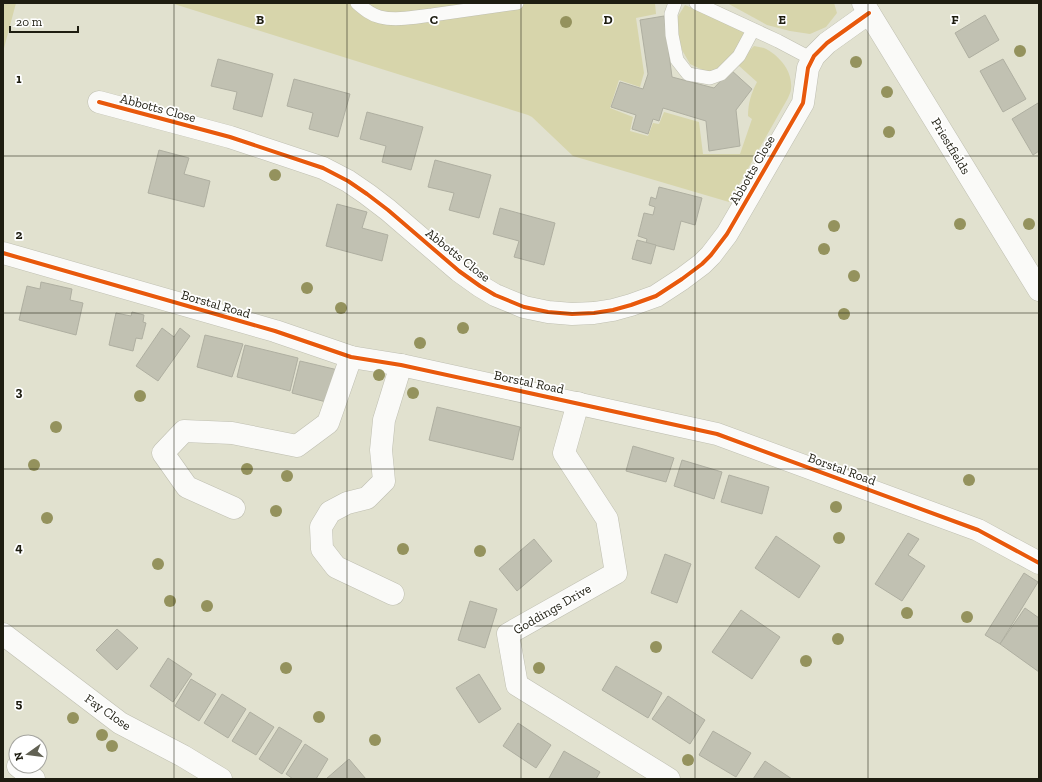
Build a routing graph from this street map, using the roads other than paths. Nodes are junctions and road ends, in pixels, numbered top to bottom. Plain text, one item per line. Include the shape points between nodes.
1 (357, 3) edge
2 (517, 3) edge
3 (675, 3) edge
4 (696, 3) edge
5 (866, 8) edge
6 (753, 30) junction
7 (812, 60) junction
8 (100, 102) dead end
9 (3, 253) edge
10 (1039, 290) edge
11 (351, 357) junction
12 (401, 365) junction
13 (578, 403) junction
14 (234, 508) dead end
15 (1039, 564) edge
16 (393, 594) dead end
17 (3, 634) edge
18 (221, 779) edge
19 (669, 779) edge

1 - 2 lane via 366,11 384,18 412,17
3 - 6 lane via 671,14 672,35 677,60 688,74 710,78 721,74 739,56
4 - 6 lane
5 - 7 street, Abbotts Close
5 - 10 street, Priestfields
6 - 7 lane
7 - 8 street, Abbotts Close via 808,68 803,103 727,234 711,255 682,279 651,298 621,308 578,314 535,310 495,295 459,271 367,194 323,168 230,137
9 - 11 street, Borstal Road via 275,331
11 - 12 street, Borstal Road
11 - 14 street via 328,423 297,446 232,433 184,431 163,453 188,487
12 - 13 street, Borstal Road
12 - 16 street via 384,420 381,450 384,481 367,498 346,503 330,512 321,527 322,549 336,567
13 - 15 street, Borstal Road via 717,434 978,530
13 - 19 street, Goddings Drive via 564,453 607,520 616,573 508,634 517,685
17 - 18 street, Fay Close via 120,723

